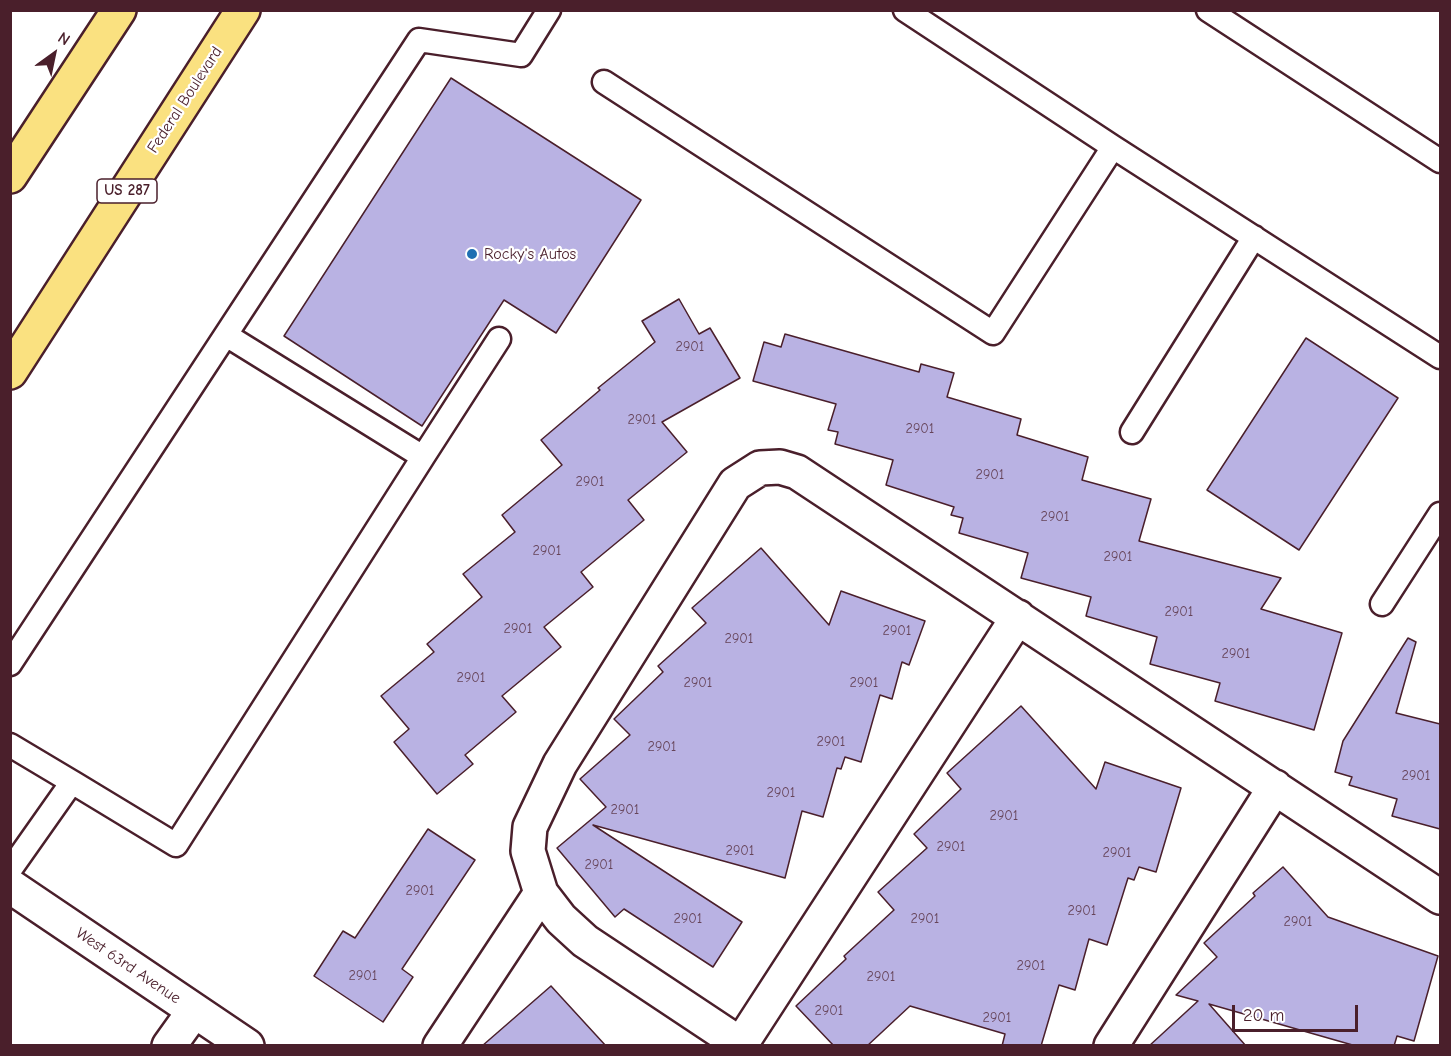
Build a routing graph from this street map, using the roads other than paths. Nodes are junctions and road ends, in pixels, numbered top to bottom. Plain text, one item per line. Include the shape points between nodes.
1 (119, 10) edge
2 (243, 10) edge
3 (549, 10) edge
4 (905, 10) edge
5 (1208, 10) edge
6 (604, 82) dead end
7 (1113, 147) junction
8 (1440, 161) edge
9 (10, 176) edge
10 (1254, 237) junction
11 (226, 335) junction
12 (499, 339) dead end
13 (1440, 357) edge
14 (10, 372) edge
15 (1132, 432) dead end
16 (423, 457) junction
17 (1440, 514) edge
18 (1382, 604) dead end
19 (1018, 617) junction
20 (10, 664) edge
21 (10, 745) edge
22 (72, 782) junction
23 (1275, 787) junction
24 (10, 870) edge
25 (10, 886) edge
26 (542, 893) junction
27 (1440, 897) edge
28 (194, 1011) junction
29 (742, 1045) edge
30 (170, 1046) edge
31 (247, 1046) edge
32 (440, 1046) edge
33 (1111, 1046) edge

1 - 9 main road
2 - 14 main road, Federal Boulevard / US 287
3 - 11 lane via 521,55 419,40
4 - 7 lane
5 - 8 lane
6 - 7 lane via 993,333
7 - 10 lane
10 - 13 lane
10 - 15 lane
11 - 16 lane
11 - 20 lane
12 - 16 lane
16 - 22 lane via 176,845
17 - 18 lane
19 - 23 street
19 - 26 street via 797,472 780,467 760,468 735,484 560,764 530,827 528,851
19 - 29 street
21 - 22 lane
22 - 24 lane
23 - 27 street
23 - 33 street
25 - 28 street, West 63rd Avenue
26 - 29 street via 561,919 585,941
26 - 32 street
28 - 30 street
28 - 31 street, West 63rd Avenue

